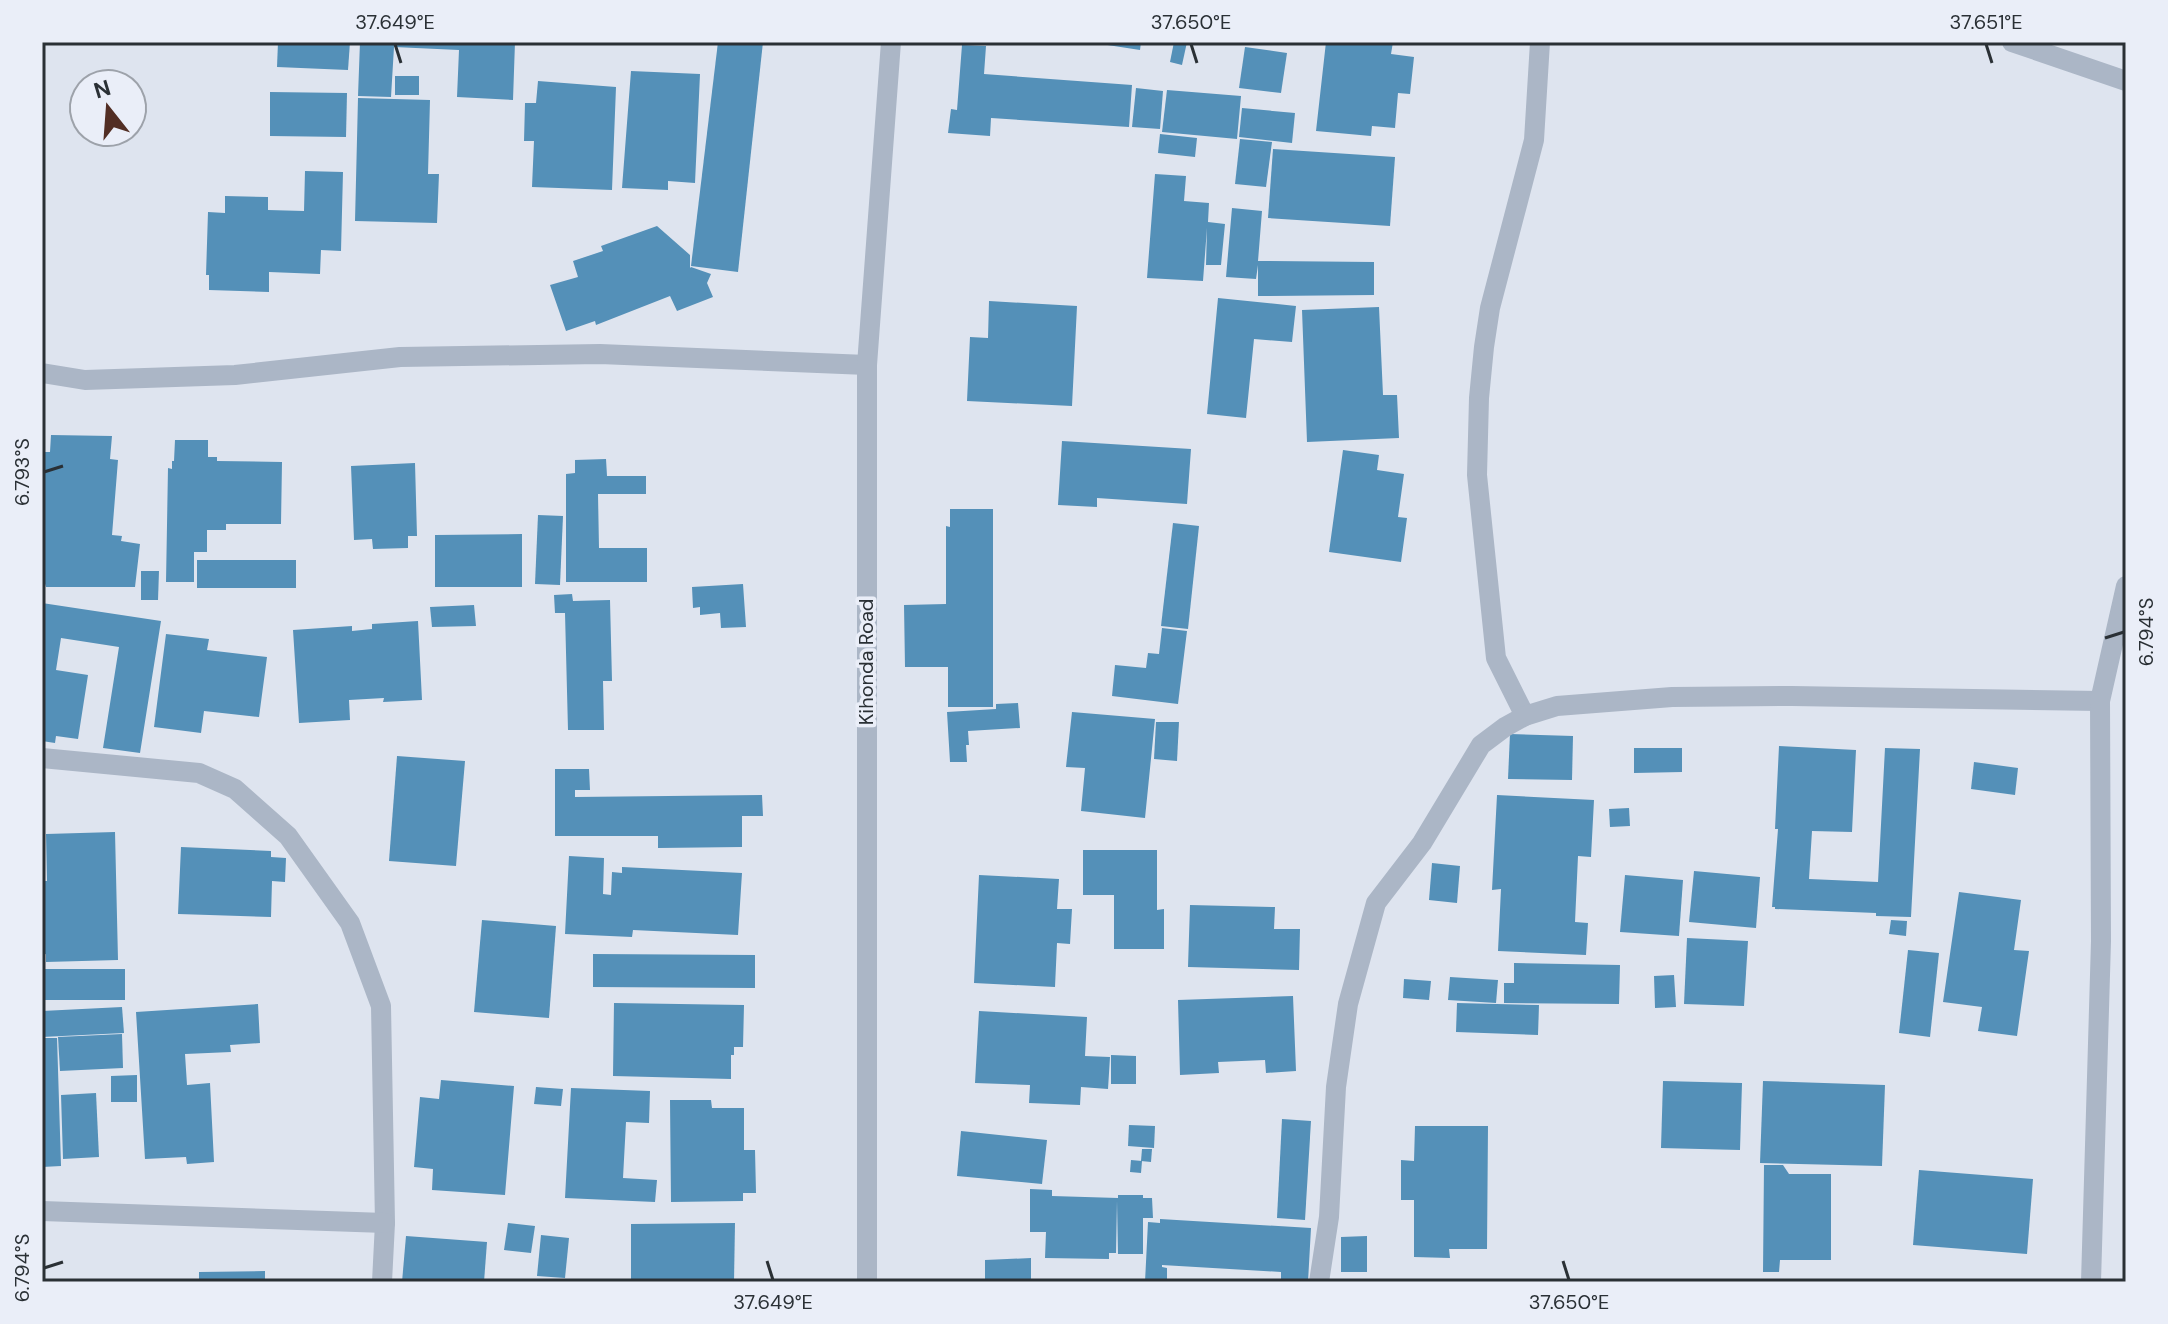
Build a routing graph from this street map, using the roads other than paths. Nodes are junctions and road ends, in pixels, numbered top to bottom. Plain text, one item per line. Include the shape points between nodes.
1 (891, 42) edge
2 (1540, 42) edge
3 (2012, 42) edge
4 (2126, 81) edge
5 (867, 365) junction
6 (42, 373) edge
7 (2126, 586) edge
8 (2100, 701) junction
9 (1525, 716) junction
10 (42, 758) edge
11 (42, 1211) edge
12 (385, 1223) junction
13 (382, 1282) edge
14 (867, 1282) edge
15 (1319, 1282) edge
16 (2091, 1282) edge

1 - 5 street, Kihonda Road
2 - 9 street via 1534,140 1484,347 1477,475 1496,658
3 - 4 street
5 - 6 street via 600,354 400,357 235,375 85,380
5 - 14 street, Kihonda Road
7 - 8 street
8 - 9 street via 1672,697 1557,706
8 - 16 street via 2101,941
9 - 15 street via 1481,745 1422,843 1376,903 1348,1004
10 - 12 street via 199,773 235,789 288,836 350,923 381,1006
11 - 12 street
12 - 13 street

